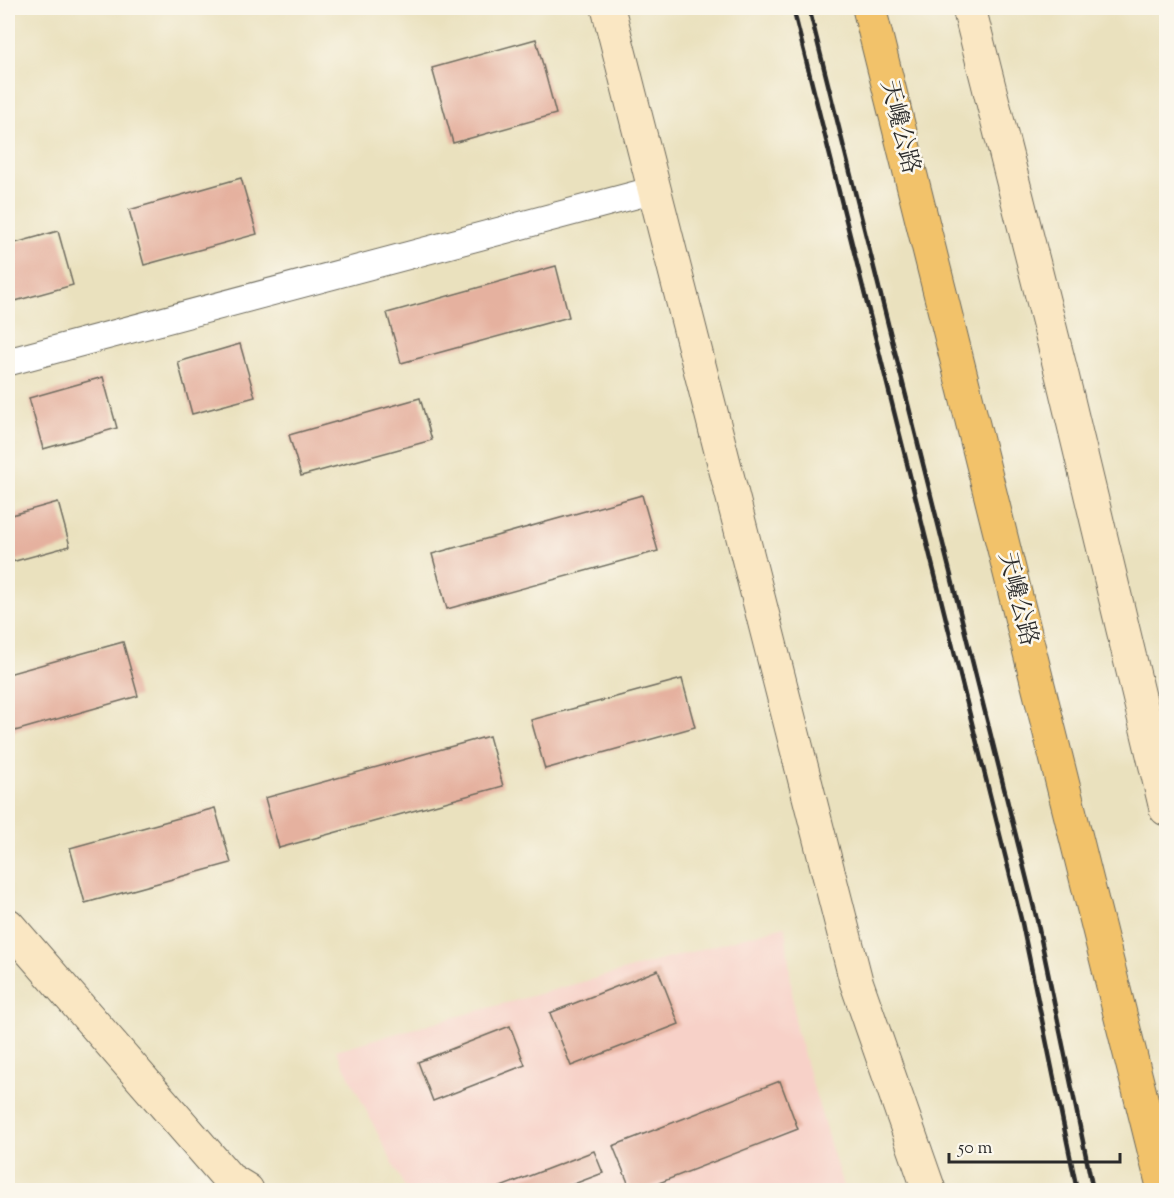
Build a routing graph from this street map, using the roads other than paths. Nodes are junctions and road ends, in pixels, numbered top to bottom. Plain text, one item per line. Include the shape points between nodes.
1 (608, 8) edge
2 (869, 8) edge
3 (969, 8) edge
4 (990, 8) edge
5 (654, 190) junction
6 (8, 362) edge
7 (1167, 714) edge
8 (1167, 809) edge
9 (8, 925) edge
10 (247, 1191) edge
11 (929, 1191) edge
12 (1164, 1191) edge

1 - 5 main road
2 - 12 highway, 天巉公路
3 - 8 main road
4 - 7 main road via 1084,370
5 - 6 street
5 - 11 main road via 856,981
9 - 10 main road via 229,1179

